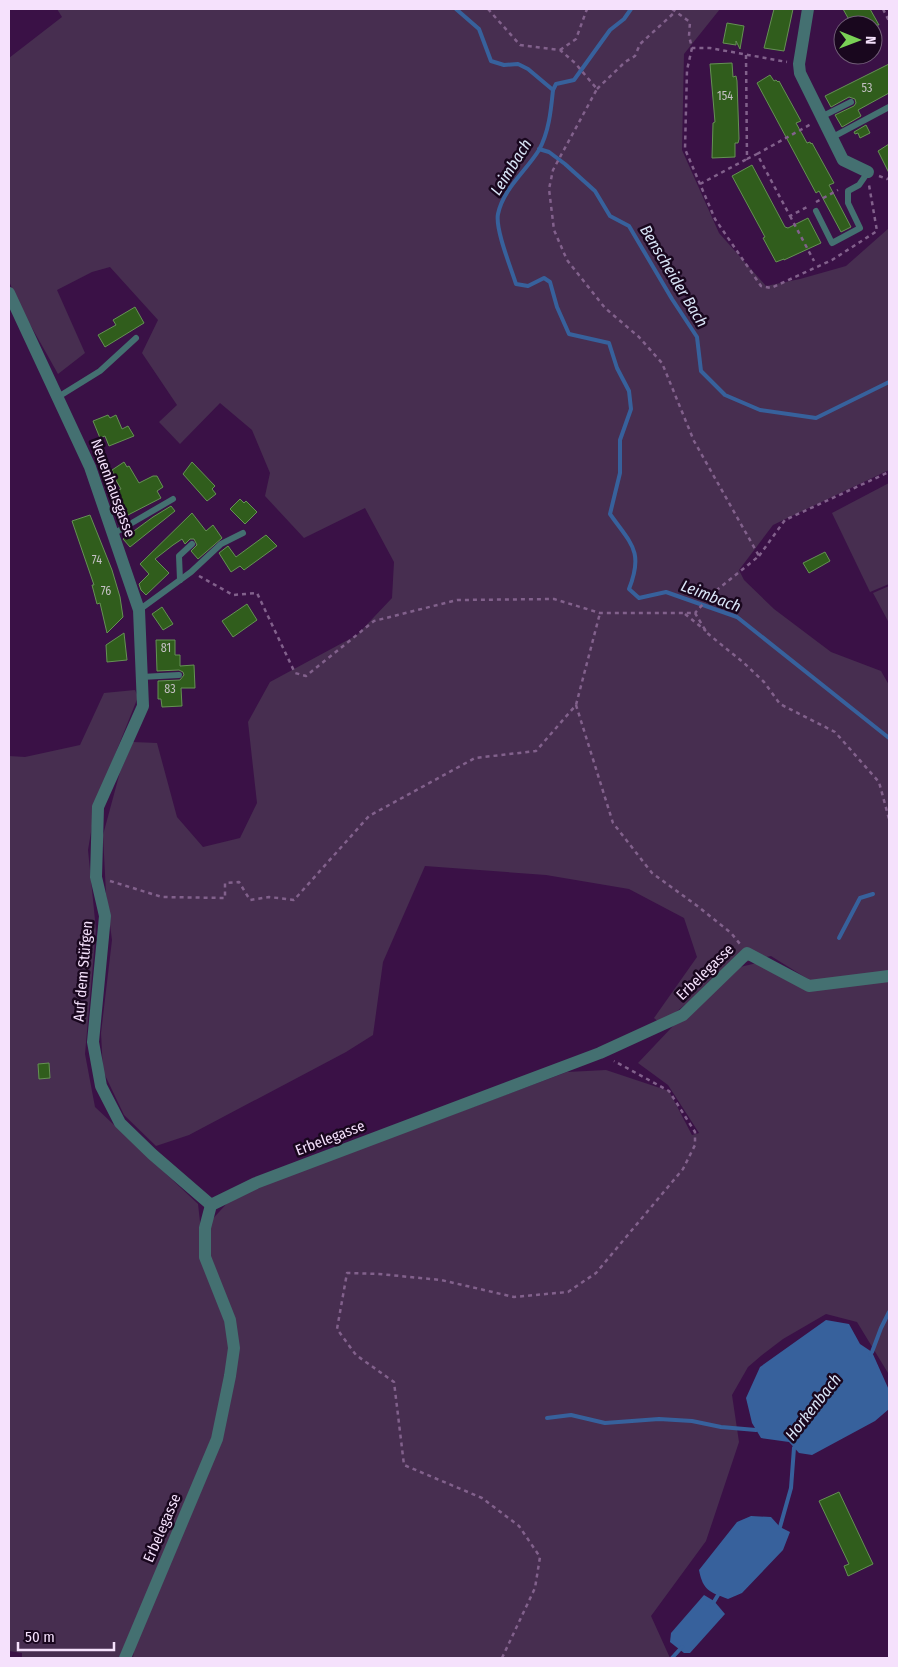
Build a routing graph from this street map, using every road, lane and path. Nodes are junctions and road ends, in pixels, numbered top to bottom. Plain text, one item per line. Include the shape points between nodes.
1 (488, 9) edge
2 (586, 9) edge
3 (672, 9) edge
4 (808, 9) edge
5 (883, 9) edge
6 (676, 11) junction
7 (889, 21) edge
8 (692, 48) junction
9 (560, 50) junction
10 (746, 55) junction
11 (799, 64) junction
12 (597, 89) junction
13 (851, 102) dead end
14 (889, 107) edge
15 (821, 118) junction
16 (831, 138) junction
17 (757, 154) junction
18 (747, 159) junction
19 (868, 172) junction
20 (700, 184) junction
21 (851, 190) junction
22 (816, 211) dead end
23 (790, 216) junction
24 (814, 261) dead end
25 (9, 293) edge
26 (136, 338) dead end
27 (58, 397) junction
28 (889, 472) edge
29 (173, 500) dead end
30 (243, 533) dead end
31 (113, 534) junction
32 (192, 544) dead end
33 (759, 556) junction
34 (191, 572) junction
35 (180, 580) junction
36 (139, 610) junction
37 (600, 613) junction
38 (695, 613) junction
39 (683, 614) junction
40 (707, 633) junction
41 (179, 674) dead end
42 (141, 677) junction
43 (576, 705) junction
44 (143, 706) joint
45 (889, 819) edge
46 (96, 877) junction
47 (747, 953) junction
48 (889, 976) edge
49 (600, 1053) junction
50 (211, 1206) junction
51 (125, 1658) edge
52 (502, 1658) edge

1 - 9 path via 520,44
2 - 9 path via 576,39
3 - 6 path
4 - 11 street
5 - 7 path
6 - 8 path via 690,22
6 - 12 path via 640,44 635,56
8 - 10 path
8 - 20 path via 687,70 685,149
9 - 12 path
10 - 11 path
10 - 18 path
11 - 15 street
12 - 33 path via 552,170 549,189 554,230 568,260 605,308 639,336 662,363 694,442
13 - 15 lane
14 - 16 lane
15 - 16 street
15 - 17 path
16 - 19 street via 843,160
17 - 18 path
17 - 23 path
18 - 20 path
19 - 20 path via 877,231 832,260 771,288 761,286 715,219
19 - 21 lane
21 - 22 lane via 848,191 848,203 860,228 832,243
21 - 23 path via 846,186
23 - 24 path
25 - 27 street, Neuenhausgasse
26 - 27 lane via 100,371
27 - 31 street, Neuenhausgasse via 90,467
28 - 33 path via 786,520
29 - 31 lane
30 - 34 lane via 221,544
31 - 36 street, Neuenhausgasse
32 - 35 lane via 179,556
33 - 38 path via 712,594
34 - 35 lane
34 - 37 path via 233,595 257,593 295,672 306,676 374,621 457,600 554,599
35 - 36 lane
36 - 42 street, Neuenhausgasse
37 - 39 path
37 - 43 path
38 - 39 path
38 - 40 path
39 - 40 path
40 - 45 path via 764,682 780,704 835,732 879,782
41 - 42 lane
42 - 44 street, Neuenhausgasse
43 - 46 path via 536,751 475,758 369,816 294,900 269,897 250,900 239,882 225,883 225,898 162,897
43 - 47 path via 613,824 652,873 696,904
44 - 46 street, Auf dem Stüfgen via 98,806
46 - 50 street, Auf dem Stüfgen via 105,916 93,1042 101,1086 120,1123
47 - 48 street, Erbelegasse via 809,986
47 - 49 street, Erbelegasse via 683,1015
49 - 50 street, Erbelegasse via 256,1183
49 - 52 path via 669,1091 695,1132 695,1145 683,1169 596,1274 568,1292 514,1297 441,1280 347,1273 337,1329 356,1355 394,1382 404,1465 482,1498 519,1526 540,1557 536,1588
50 - 51 street, Erbelegasse via 205,1228 205,1257 230,1320 234,1348 230,1376 217,1439

